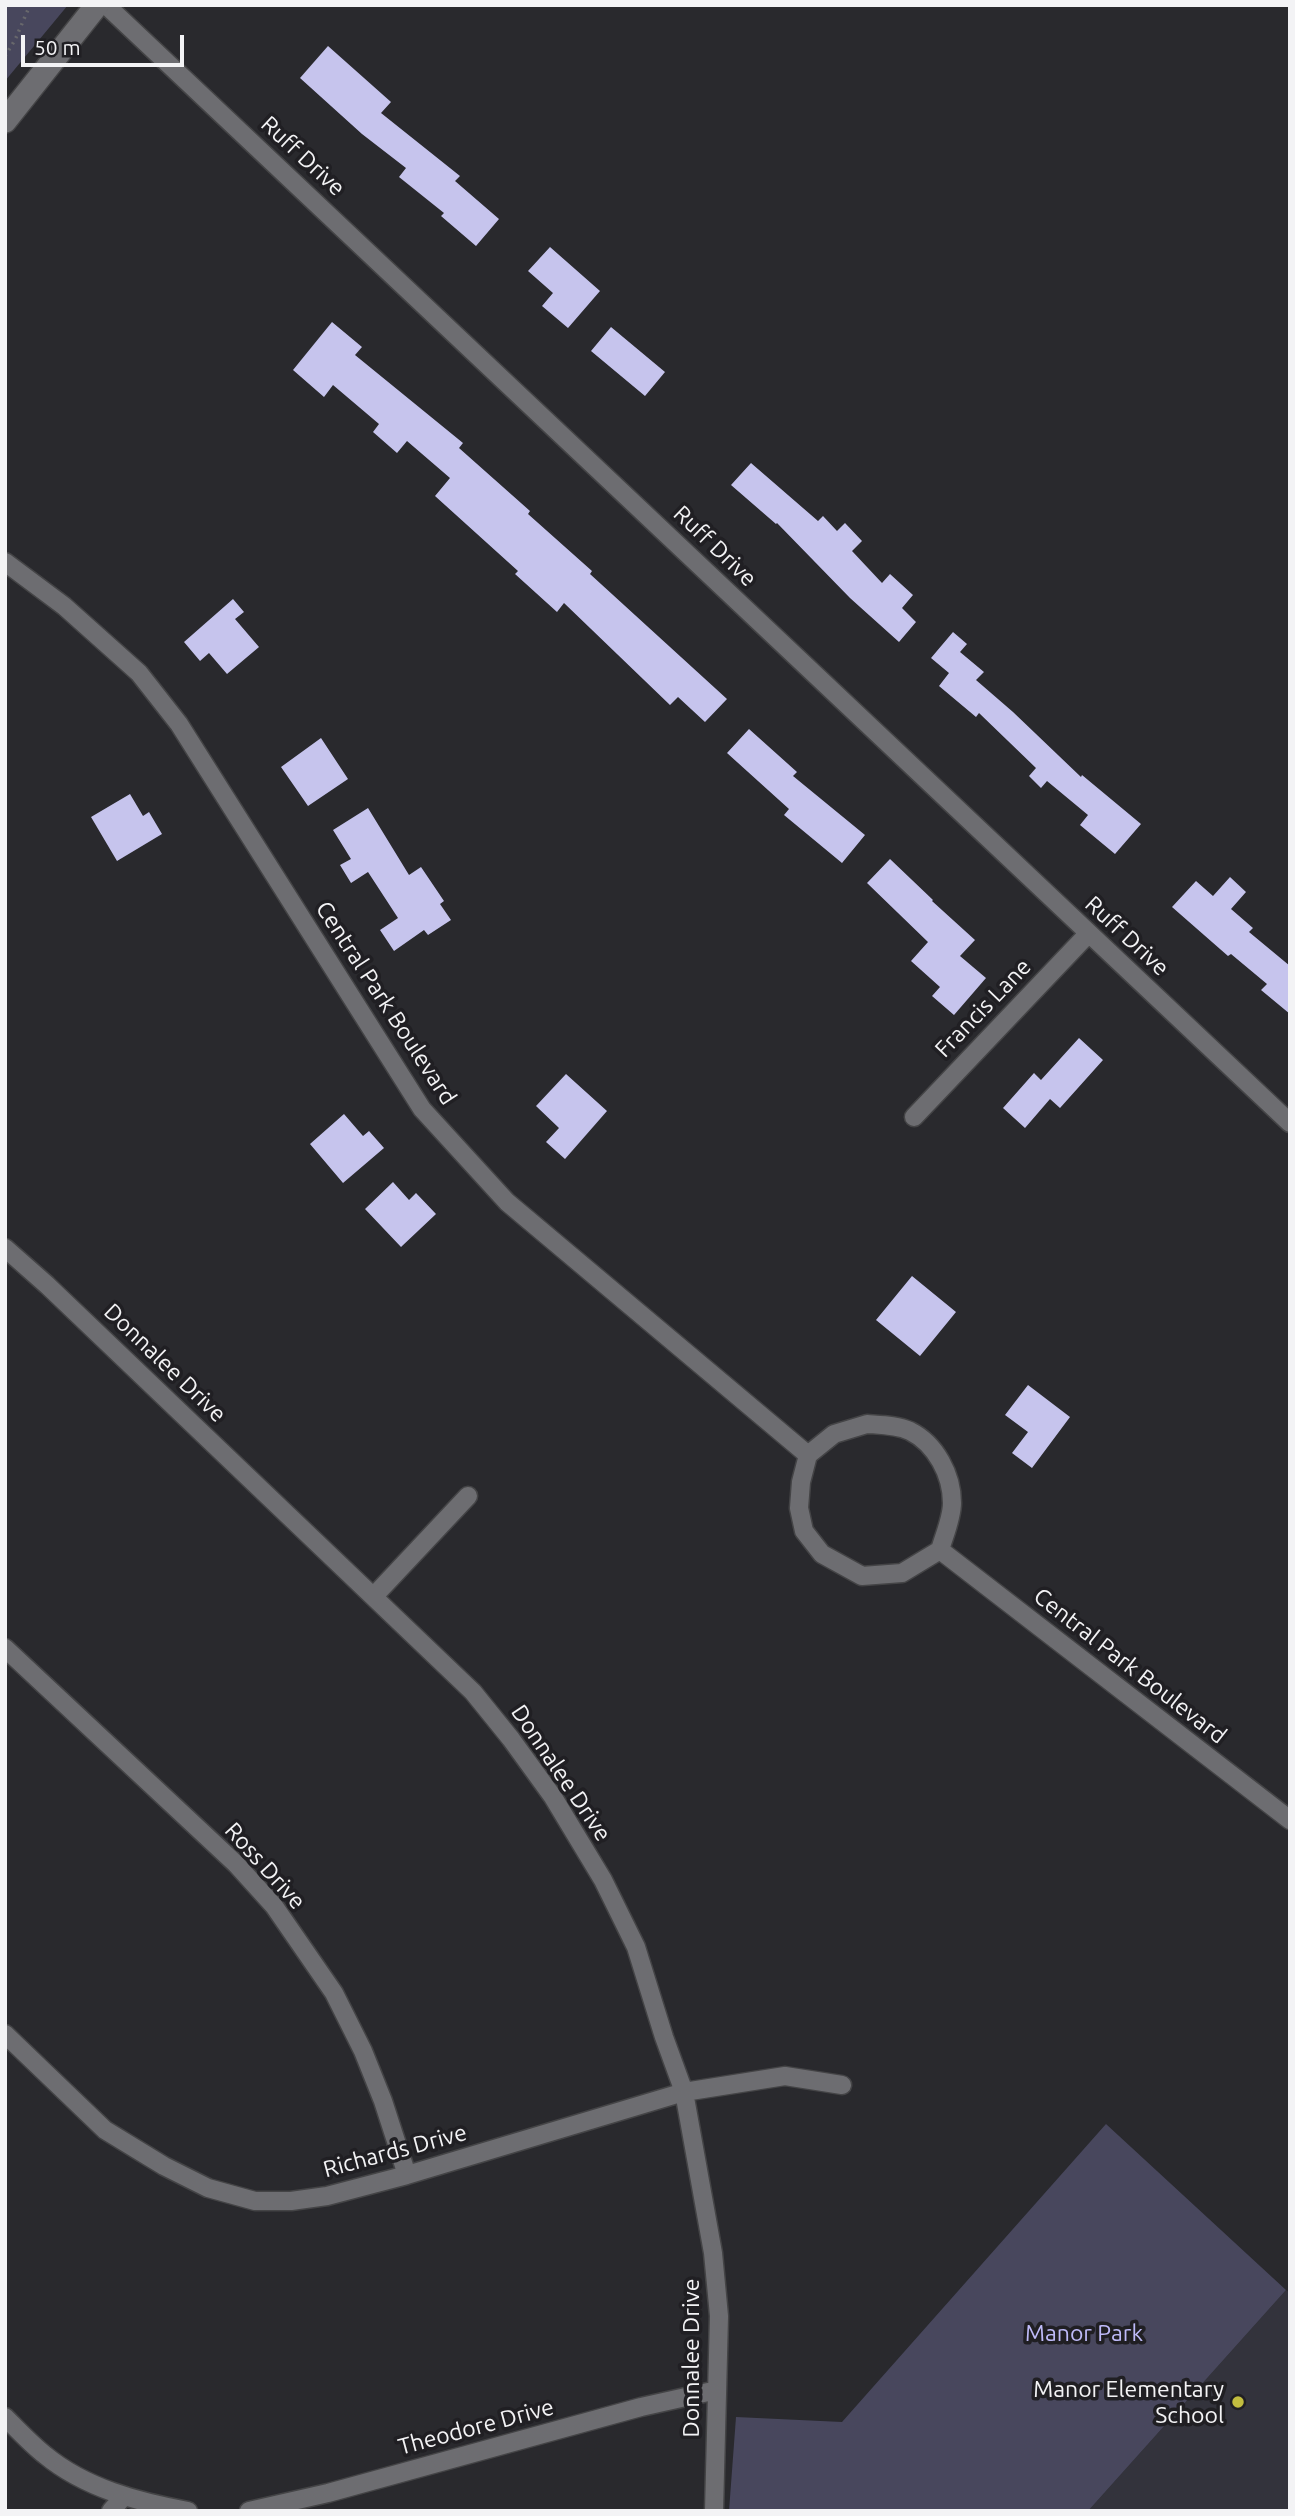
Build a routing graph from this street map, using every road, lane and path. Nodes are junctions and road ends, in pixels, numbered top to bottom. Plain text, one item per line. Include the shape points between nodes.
1 (30, 5) edge
2 (97, 5) edge
3 (106, 5) edge
4 (5, 56) edge
5 (5, 121) edge
6 (5, 562) edge
7 (1088, 934) junction
8 (914, 1117) dead end
9 (1290, 1123) edge
10 (5, 1248) edge
11 (808, 1455) junction
12 (468, 1496) dead end
13 (940, 1550) junction
14 (374, 1596) junction
15 (5, 1648) edge
16 (1290, 1820) edge
17 (5, 2034) edge
18 (842, 2085) dead end
19 (684, 2092) junction
20 (407, 2175) junction
21 (717, 2390) junction
22 (5, 2417) edge
23 (124, 2496) junction
24 (111, 2511) edge
25 (188, 2511) edge
26 (249, 2511) edge
27 (714, 2511) edge

1 - 4 path
2 - 5 street
3 - 7 street, Ruff Drive
6 - 11 street, Central Park Boulevard via 64,606 139,673 179,724 422,1109 507,1202
7 - 8 street, Francis Lane
7 - 9 street, Ruff Drive
10 - 14 street, Donnalee Drive
11 - 13 street via 799,1508 804,1531 822,1554 862,1576 902,1573
11 - 13 street via 834,1434 867,1424 911,1432 932,1448 950,1484 952,1506
12 - 14 street
13 - 16 street, Central Park Boulevard
14 - 19 street, Donnalee Drive via 473,1692 553,1797 603,1880 636,1947
15 - 20 street, Ross Drive via 236,1864 274,1906 334,1993 363,2051
17 - 20 street, Richards Drive via 105,2130 208,2188 256,2201 291,2201
18 - 19 street, Richards Drive via 785,2076
19 - 20 street, Richards Drive
19 - 21 street, Donnalee Drive via 713,2253 719,2316
21 - 26 street, Theodore Drive
21 - 27 street, Donnalee Drive
22 - 23 street via 46,2456 88,2482
23 - 24 street
23 - 25 street

